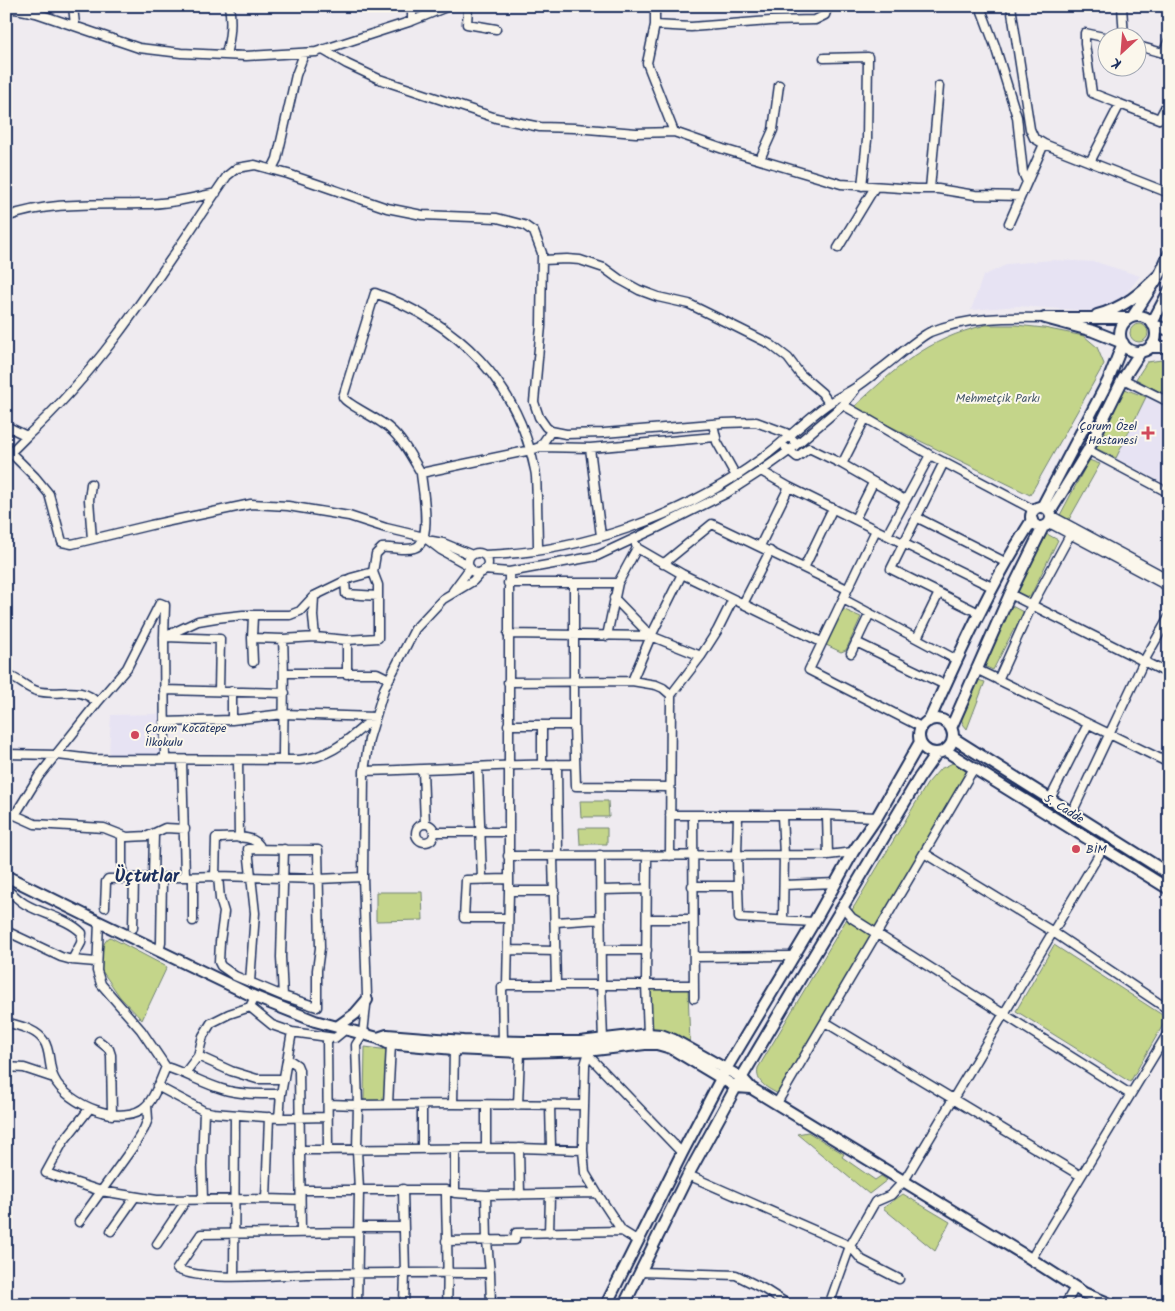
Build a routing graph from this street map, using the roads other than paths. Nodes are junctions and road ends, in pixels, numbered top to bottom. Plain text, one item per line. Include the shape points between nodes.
1 (73, 6) edge
2 (229, 6) edge
3 (412, 6) edge
4 (449, 6) edge
5 (468, 6) edge
6 (655, 6) edge
7 (828, 6) edge
8 (980, 6) edge
9 (1011, 6) edge
10 (1122, 6) edge
11 (6, 9) edge
12 (412, 21) junction
13 (655, 24) junction
14 (75, 25) junction
15 (1123, 28) edge
16 (496, 29) dead end
17 (1098, 36) edge
18 (1169, 40) edge
19 (1148, 49) edge
20 (323, 50) junction
21 (226, 54) junction
22 (304, 54) junction
23 (1166, 55) edge
24 (824, 58) dead end
25 (779, 85) dead end
26 (939, 86) dead end
27 (1169, 100) edge
28 (1120, 104) junction
29 (674, 132) junction
30 (1044, 144) junction
31 (760, 159) junction
32 (1090, 162) junction
33 (272, 169) junction
34 (1027, 182) junction
35 (862, 186) junction
36 (875, 187) junction
37 (930, 189) junction
38 (216, 193) junction
39 (1169, 193) edge
40 (1020, 196) junction
41 (6, 217) edge
42 (1009, 223) dead end
43 (838, 248) dead end
44 (1169, 254) edge
45 (542, 260) junction
46 (1160, 274) junction
47 (1169, 291) edge
48 (1131, 317) junction
49 (1046, 318) junction
50 (1079, 319) junction
51 (1153, 324) junction
52 (1169, 330) edge
53 (1123, 343) junction
54 (1169, 348) edge
55 (1146, 349) junction
56 (1123, 379) junction
57 (858, 386) junction
58 (1169, 402) edge
59 (829, 403) junction
60 (843, 405) junction
61 (866, 417) junction
62 (713, 424) junction
63 (6, 426) edge
64 (552, 431) junction
65 (27, 436) junction
66 (790, 436) junction
67 (715, 437) junction
68 (782, 442) junction
69 (797, 444) junction
70 (540, 447) junction
71 (590, 448) junction
72 (531, 450) junction
73 (1088, 450) junction
74 (789, 452) junction
75 (8, 455) edge
76 (930, 455) junction
77 (944, 462) junction
78 (842, 464) junction
79 (761, 471) junction
80 (421, 473) junction
81 (736, 476) junction
82 (873, 483) junction
83 (91, 484) dead end
84 (789, 487) junction
85 (1169, 493) edge
86 (905, 500) junction
87 (832, 508) junction
88 (1043, 516) junction
89 (916, 517) junction
90 (855, 519) junction
91 (876, 530) junction
92 (887, 535) junction
93 (1070, 535) junction
94 (602, 536) junction
95 (634, 538) junction
96 (92, 539) junction
97 (427, 539) junction
98 (904, 543) junction
99 (760, 546) junction
100 (637, 548) junction
101 (538, 550) junction
102 (770, 550) junction
103 (472, 554) junction
104 (484, 555) junction
105 (1006, 562) junction
106 (663, 564) junction
107 (469, 567) junction
108 (804, 568) junction
109 (483, 571) junction
110 (373, 572) junction
111 (508, 572) junction
112 (682, 574) junction
113 (1169, 579) edge
114 (345, 580) junction
115 (574, 582) junction
116 (508, 583) junction
117 (618, 583) junction
118 (992, 587) junction
119 (1169, 587) edge
120 (847, 588) junction
121 (453, 591) junction
122 (939, 593) junction
123 (1010, 594) junction
124 (314, 596) junction
125 (378, 596) junction
126 (614, 598) junction
127 (733, 599) junction
128 (843, 599) junction
129 (743, 604) junction
130 (1032, 605) junction
131 (870, 613) junction
132 (979, 613) junction
133 (253, 616) junction
134 (1169, 617) edge
135 (508, 634) junction
136 (575, 635) junction
137 (607, 636) junction
138 (651, 636) junction
139 (164, 637) junction
140 (315, 637) junction
141 (252, 638) junction
142 (917, 638) junction
143 (283, 639) junction
144 (347, 640) junction
145 (821, 642) junction
146 (856, 642) junction
147 (851, 653) dead end
148 (701, 656) junction
149 (956, 660) junction
150 (1144, 661) junction
151 (253, 662) dead end
152 (976, 669) junction
153 (285, 674) junction
154 (347, 674) junction
155 (1169, 674) edge
156 (6, 675) edge
157 (389, 679) junction
158 (632, 680) junction
159 (998, 680) junction
160 (508, 682) junction
161 (574, 682) junction
162 (945, 686) junction
163 (164, 690) junction
164 (219, 691) junction
165 (232, 691) junction
166 (285, 693) junction
167 (671, 695) junction
168 (97, 704) junction
169 (282, 714) junction
170 (375, 717) junction
171 (232, 720) junction
172 (164, 722) junction
173 (925, 724) junction
174 (1088, 724) junction
175 (508, 725) junction
176 (542, 725) junction
177 (574, 725) junction
178 (952, 733) junction
179 (1110, 735) junction
180 (920, 742) junction
181 (941, 752) junction
182 (6, 754) edge
183 (58, 755) junction
184 (165, 759) junction
185 (182, 760) junction
186 (238, 760) junction
187 (283, 760) junction
188 (1169, 763) edge
189 (508, 764) junction
190 (542, 764) junction
191 (557, 764) junction
192 (575, 764) junction
193 (478, 767) junction
194 (974, 768) junction
195 (423, 770) junction
196 (364, 771) junction
197 (670, 787) junction
198 (1050, 799) junction
199 (1072, 813) junction
200 (6, 814) edge
201 (15, 815) junction
202 (670, 815) junction
203 (693, 815) junction
204 (738, 815) junction
205 (827, 815) junction
206 (782, 816) junction
207 (877, 817) junction
208 (425, 824) junction
209 (185, 829) junction
210 (481, 831) junction
211 (434, 832) junction
212 (508, 832) junction
213 (154, 834) junction
214 (122, 835) junction
215 (239, 838) junction
216 (1103, 848) junction
217 (261, 849) junction
218 (284, 849) junction
219 (853, 852) junction
220 (924, 853) junction
221 (737, 854) junction
222 (784, 854) junction
223 (600, 855) junction
224 (828, 855) junction
225 (508, 856) junction
226 (556, 856) junction
227 (647, 856) junction
228 (670, 856) junction
229 (693, 856) junction
230 (1169, 874) edge
231 (6, 876) edge
232 (216, 876) junction
233 (252, 877) junction
234 (363, 877) junction
235 (122, 878) junction
236 (134, 878) junction
237 (153, 878) junction
238 (162, 878) junction
239 (189, 878) junction
240 (284, 879) junction
241 (318, 879) junction
242 (482, 879) junction
243 (509, 879) junction
244 (836, 883) junction
245 (784, 885) junction
246 (692, 886) junction
247 (738, 886) junction
248 (647, 889) junction
249 (1169, 889) edge
250 (6, 890) edge
251 (601, 890) junction
252 (509, 891) junction
253 (554, 891) junction
254 (843, 906) junction
255 (105, 907) dead end
256 (508, 918) junction
257 (601, 919) junction
258 (648, 919) junction
259 (693, 919) junction
260 (783, 919) junction
261 (193, 921) dead end
262 (99, 922) junction
263 (556, 922) junction
264 (814, 922) junction
265 (133, 928) dead end
266 (6, 931) edge
267 (1053, 932) junction
268 (877, 933) junction
269 (508, 950) junction
270 (556, 950) junction
271 (601, 950) junction
272 (647, 950) junction
273 (159, 951) junction
274 (793, 956) junction
275 (694, 957) junction
276 (72, 960) junction
277 (96, 962) junction
278 (232, 981) junction
279 (250, 982) junction
280 (601, 983) junction
281 (507, 984) junction
282 (556, 984) junction
283 (646, 984) junction
284 (694, 985) junction
285 (283, 996) junction
286 (254, 997) junction
287 (694, 998) dead end
288 (366, 1000) junction
289 (250, 1007) junction
290 (1169, 1010) edge
291 (1003, 1014) junction
292 (6, 1022) edge
293 (825, 1022) junction
294 (341, 1028) junction
295 (1169, 1031) edge
296 (292, 1032) junction
297 (363, 1034) junction
298 (648, 1034) junction
299 (328, 1038) junction
300 (378, 1038) junction
301 (603, 1040) junction
302 (98, 1041) dead end
303 (503, 1042) junction
304 (391, 1044) junction
305 (454, 1049) junction
306 (520, 1052) junction
307 (588, 1053) junction
308 (198, 1056) junction
309 (288, 1059) junction
310 (6, 1067) edge
311 (166, 1067) junction
312 (185, 1073) junction
313 (724, 1073) junction
314 (54, 1078) junction
315 (284, 1079) junction
316 (739, 1082) junction
317 (157, 1086) junction
318 (281, 1094) junction
319 (1130, 1094) junction
320 (953, 1098) junction
321 (777, 1103) junction
322 (328, 1104) junction
323 (388, 1104) junction
324 (453, 1104) junction
325 (147, 1105) junction
326 (358, 1105) junction
327 (422, 1105) junction
328 (486, 1105) junction
329 (518, 1105) junction
330 (550, 1105) junction
331 (584, 1105) junction
332 (90, 1108) junction
333 (204, 1111) junction
334 (112, 1115) junction
335 (235, 1115) junction
336 (269, 1117) junction
337 (328, 1117) junction
338 (279, 1118) junction
339 (300, 1118) junction
340 (486, 1148) junction
341 (518, 1148) junction
342 (551, 1148) junction
343 (422, 1149) junction
344 (455, 1149) junction
345 (301, 1150) junction
346 (328, 1150) junction
347 (356, 1150) junction
348 (583, 1150) junction
349 (682, 1153) junction
350 (688, 1175) junction
351 (1081, 1176) junction
352 (904, 1181) junction
353 (403, 1189) junction
354 (302, 1190) junction
355 (359, 1190) junction
356 (446, 1190) junction
357 (101, 1191) junction
358 (455, 1193) junction
359 (597, 1193) junction
360 (486, 1195) junction
361 (520, 1195) junction
362 (550, 1195) junction
363 (135, 1197) junction
364 (235, 1198) junction
365 (187, 1199) junction
366 (202, 1199) junction
367 (266, 1199) junction
368 (300, 1200) junction
369 (79, 1222) dead end
370 (404, 1227) junction
371 (358, 1229) junction
372 (111, 1231) dead end
373 (622, 1231) junction
374 (301, 1232) junction
375 (234, 1233) junction
376 (549, 1233) junction
377 (638, 1240) junction
378 (446, 1241) junction
379 (486, 1241) junction
380 (157, 1244) dead end
381 (850, 1246) junction
382 (1031, 1258) junction
383 (640, 1272) junction
384 (357, 1273) junction
385 (405, 1273) junction
386 (448, 1273) junction
387 (490, 1273) junction
388 (234, 1276) junction
389 (899, 1279) dead end
390 (1075, 1288) junction
391 (357, 1305) edge
392 (404, 1305) edge
393 (447, 1305) edge
394 (491, 1305) edge
395 (606, 1305) edge
396 (624, 1305) edge
397 (788, 1305) edge
398 (829, 1305) edge
399 (1065, 1305) edge
400 (1113, 1305) edge

1 - 14 street
2 - 21 street
3 - 12 street
4 - 12 street
5 - 16 street via 467,24
6 - 13 street
7 - 13 street via 825,16 815,20 691,28
8 - 34 street via 1018,117 1023,173
9 - 30 street via 1030,130 1034,138
10 - 15 street
11 - 14 street via 36,13
12 - 20 street
13 - 29 street via 648,70
14 - 21 street via 139,48
17 - 28 street via 1085,33 1092,93
18 - 23 street
19 - 23 street
20 - 22 street
20 - 29 street via 379,79 496,118 540,127
21 - 22 street
22 - 33 street
24 - 35 street via 868,57 868,140
25 - 31 street via 772,130
26 - 37 street
27 - 28 street via 1159,119
28 - 32 street
29 - 31 street
30 - 32 street
30 - 34 street
31 - 35 street via 841,184
32 - 39 street
33 - 38 street via 256,165 237,168 227,176
33 - 45 street via 387,208 422,215 512,220 534,232
34 - 40 street
35 - 36 street
36 - 37 street
36 - 43 street
37 - 40 street
38 - 41 street via 170,202 100,203 39,209
38 - 65 street via 138,308 77,384
40 - 42 street
44 - 46 street
45 - 59 street via 580,260 604,268 639,290 658,298 689,304 736,326 788,358
45 - 64 street via 541,326 534,402 539,417
46 - 48 street
46 - 50 street via 1125,305
47 - 51 street
48 - 50 street
48 - 51 street via 1146,318
48 - 53 street via 1120,330
49 - 50 street
49 - 53 street
49 - 57 street via 977,320 928,333
51 - 52 street
51 - 55 street via 1156,334
53 - 55 street via 1131,350
53 - 88 street
54 - 55 street
55 - 56 street
56 - 58 street
56 - 73 street
57 - 59 street
57 - 60 street
59 - 66 street
60 - 61 street
60 - 69 street
61 - 76 street
61 - 78 street
62 - 64 street via 604,433
62 - 66 street via 756,422
62 - 67 street
63 - 65 street
64 - 70 street
65 - 75 street
66 - 68 street
66 - 69 street
67 - 71 street
67 - 81 street
68 - 74 street
68 - 81 street
69 - 74 street
70 - 71 street
70 - 72 street
71 - 94 street
72 - 80 street
72 - 80 street via 503,389 476,354 436,322 374,293 343,397 346,402 377,418 395,434
72 - 101 street via 536,472
73 - 85 street
73 - 88 street
74 - 78 street via 797,457 809,448
74 - 79 street
75 - 96 street via 35,476 49,494 62,542 72,544
76 - 77 street
76 - 86 street
77 - 88 street
77 - 89 street
78 - 82 street
79 - 84 street
79 - 95 street via 695,510
80 - 97 street
81 - 94 street via 673,510
82 - 86 street
82 - 90 street
83 - 96 street
84 - 87 street
84 - 99 street
86 - 92 street
87 - 90 street
87 - 108 street
88 - 93 street
88 - 105 street
88 - 113 street
88 - 123 street
89 - 98 street
89 - 105 street
90 - 91 street
91 - 92 street
91 - 120 street
92 - 98 street
93 - 119 street
93 - 130 street
94 - 101 street
95 - 100 street
95 - 111 street via 597,556
96 - 97 street via 251,504 288,506 349,516
97 - 103 street
97 - 107 street
97 - 110 street via 414,548 390,547 378,551
98 - 118 street
98 - 122 street via 891,569
99 - 102 street
99 - 106 street via 712,524
100 - 106 street
100 - 117 street
101 - 104 street
102 - 108 street
102 - 129 street
103 - 104 street
103 - 107 street via 468,559
104 - 109 street via 487,561
105 - 118 street
106 - 112 street
107 - 109 street via 474,572
107 - 121 street
108 - 120 street
109 - 111 street
109 - 121 street via 473,581
110 - 114 street
110 - 125 street
111 - 116 street
112 - 127 street
112 - 138 street
114 - 124 street
114 - 125 street via 346,594
115 - 116 street
115 - 117 street
115 - 136 street
116 - 135 street
117 - 126 street
118 - 132 street
120 - 128 street
121 - 157 street via 415,629
122 - 132 street
122 - 142 street
123 - 130 street
123 - 152 street
124 - 133 street via 300,611 290,615
124 - 140 street
125 - 144 street via 378,638
126 - 137 street
126 - 138 street
127 - 129 street
127 - 148 street
128 - 131 street
128 - 145 street
129 - 145 street
130 - 150 street
130 - 159 street
131 - 142 street
131 - 146 street
132 - 149 street
133 - 139 street via 198,621
133 - 141 street
134 - 150 street
135 - 136 street
135 - 160 street
136 - 137 street
136 - 161 street
137 - 138 street
138 - 148 street
138 - 158 street
139 - 163 street
139 - 164 street via 220,639
139 - 168 street via 165,605 160,603 127,668
140 - 143 street
140 - 144 street
141 - 143 street
141 - 151 street
142 - 149 street
143 - 153 street
144 - 154 street
145 - 173 street via 809,670
146 - 147 street
146 - 162 street
148 - 167 street
149 - 162 street
150 - 155 street
150 - 179 street
152 - 159 street
152 - 178 street
153 - 154 street
153 - 166 street
154 - 157 street via 377,673
156 - 168 street via 38,691 84,693
157 - 170 street
158 - 161 street
158 - 167 street via 656,685
159 - 174 street
160 - 161 street
160 - 175 street
161 - 177 street
162 - 173 street
163 - 164 street
163 - 172 street
164 - 165 street
165 - 166 street
165 - 171 street
166 - 169 street
167 - 197 street
168 - 183 street
169 - 170 street
169 - 171 street
169 - 187 street
170 - 187 street via 343,745 328,753 314,758
170 - 196 street
171 - 172 street
172 - 184 street
173 - 178 street via 939,719 948,724
173 - 180 street via 919,732
174 - 179 street
174 - 198 street
175 - 176 street
175 - 189 street
176 - 177 street
176 - 190 street
177 - 192 street
178 - 181 street via 952,743
178 - 198 street, 5. Cadde
179 - 188 street
179 - 199 street
180 - 181 street via 926,750
180 - 207 street
181 - 194 street, 5. Cadde
181 - 254 street via 919,778
182 - 183 street
183 - 184 street via 92,759
183 - 201 street via 39,776
184 - 185 street
185 - 186 street
185 - 209 street
186 - 187 street
186 - 215 street
189 - 190 street
189 - 193 street
189 - 212 street
190 - 191 street
191 - 192 street
191 - 226 street
192 - 197 street via 576,786
193 - 195 street
193 - 210 street
194 - 216 street, 5. Cadde
194 - 220 street
195 - 196 street
195 - 208 street
196 - 234 street
197 - 202 street
198 - 199 street, 5. Cadde
199 - 230 street, 5. Cadde
200 - 201 street
201 - 214 street via 35,824 104,828
202 - 203 street
202 - 228 street
203 - 204 street
203 - 229 street
204 - 206 street
204 - 221 street
205 - 206 street
205 - 207 street
205 - 224 street
206 - 222 street
207 - 219 street
208 - 211 street
208 - 211 street via 416,830 418,840 430,842
209 - 213 street via 165,828
209 - 239 street
210 - 211 street
210 - 212 street
210 - 242 street
212 - 225 street
213 - 214 street
213 - 237 street
214 - 235 street
215 - 217 street via 253,839
215 - 232 street via 216,838
216 - 249 street, 5. Cadde
216 - 267 street
217 - 218 street
217 - 233 street via 248,849
218 - 240 street
218 - 241 street via 318,850
219 - 224 street
219 - 244 street
220 - 267 street
220 - 268 street
221 - 222 street
221 - 229 street
221 - 247 street
222 - 224 street
222 - 245 street
223 - 226 street
223 - 227 street
223 - 251 street
225 - 226 street
225 - 243 street
226 - 253 street
227 - 228 street
227 - 248 street
228 - 229 street
229 - 246 street
231 - 262 street
232 - 233 street
232 - 239 street
232 - 278 street via 224,912 219,962
233 - 240 street
233 - 279 street via 255,913
234 - 241 street
234 - 288 street
235 - 236 street
235 - 255 street via 106,882
236 - 237 street
236 - 265 street
237 - 238 street
238 - 239 street
238 - 273 street
239 - 261 street
240 - 241 street
240 - 285 street
241 - 285 street via 320,948 317,1007
242 - 243 street
242 - 256 street via 466,880 464,918
243 - 252 street
244 - 245 street
244 - 264 street
245 - 260 street
246 - 247 street
246 - 259 street
247 - 260 street via 739,918
248 - 251 street
248 - 258 street
250 - 276 street via 24,903 75,926 82,933 81,943
251 - 257 street
252 - 253 street
252 - 256 street
253 - 263 street
254 - 268 street via 852,918
254 - 316 street
256 - 269 street
257 - 263 street
257 - 271 street
258 - 259 street
258 - 272 street
259 - 275 street
260 - 264 street
262 - 273 street
262 - 277 street
263 - 270 street
264 - 274 street
266 - 276 street
267 - 290 street
267 - 291 street
268 - 291 street
268 - 293 street
269 - 270 street
269 - 281 street
270 - 282 street
271 - 272 street
271 - 280 street
272 - 283 street
273 - 278 street
274 - 275 street
274 - 313 street
275 - 284 street
276 - 277 street
277 - 311 street via 102,984 141,1030
278 - 279 street
278 - 286 street
279 - 285 street
280 - 282 street
280 - 283 street
280 - 301 street
281 - 282 street
281 - 303 street via 502,988
283 - 284 street
283 - 298 street
284 - 287 street
286 - 289 street
286 - 294 street
288 - 294 street
288 - 297 street
289 - 296 street via 272,1025
289 - 308 street via 211,1023
291 - 319 street
291 - 320 street
292 - 314 street via 31,1030 43,1040
293 - 320 street
293 - 321 street
294 - 297 street
294 - 299 street via 338,1036
295 - 319 street
296 - 299 street
296 - 309 street
297 - 300 street
297 - 326 street via 356,1045
298 - 301 street
298 - 313 street via 674,1040
299 - 322 street
300 - 303 street via 387,1035
300 - 304 street
301 - 303 street
302 - 334 street via 110,1049
304 - 305 street
304 - 323 street
305 - 306 street
305 - 324 street
306 - 307 street
306 - 329 street
307 - 313 street via 646,1044 662,1045
307 - 331 street
307 - 349 street
308 - 312 street
308 - 315 street via 257,1080
309 - 315 street
309 - 339 street via 299,1070
310 - 314 street via 24,1068
311 - 312 street
311 - 317 street
312 - 318 street via 223,1090
313 - 316 street
313 - 349 street
314 - 332 street via 76,1101
315 - 318 street
316 - 321 street
316 - 350 street
317 - 325 street
317 - 333 street
318 - 338 street
319 - 351 street
320 - 351 street
320 - 352 street
321 - 352 street
322 - 326 street
322 - 337 street
323 - 326 street
323 - 327 street
324 - 327 street
324 - 328 street
325 - 334 street via 129,1114
325 - 357 street via 148,1119 144,1129
326 - 347 street
327 - 343 street
328 - 329 street
328 - 340 street
329 - 330 street
330 - 331 street
330 - 342 street
331 - 348 street
332 - 334 street
332 - 357 street via 46,1173
333 - 335 street
333 - 366 street
335 - 336 street
335 - 364 street
336 - 338 street
336 - 367 street
337 - 339 street
337 - 346 street
338 - 339 street
339 - 345 street
340 - 341 street
340 - 344 street
341 - 342 street
341 - 361 street
342 - 348 street
343 - 344 street
343 - 347 street
344 - 358 street
345 - 346 street
345 - 354 street
346 - 347 street
347 - 355 street
348 - 359 street via 585,1173
349 - 377 street
350 - 381 street
350 - 383 street
351 - 382 street
352 - 381 street via 891,1195 875,1202
352 - 382 street
353 - 355 street
353 - 356 street
353 - 370 street
354 - 355 street
354 - 368 street
355 - 371 street
356 - 358 street
356 - 378 street
357 - 363 street
357 - 369 street
358 - 360 street
359 - 362 street
359 - 373 street
360 - 361 street
360 - 379 street
361 - 362 street
362 - 376 street
363 - 365 street
363 - 372 street
364 - 366 street
364 - 367 street
364 - 375 street
365 - 366 street
365 - 380 street
367 - 368 street
368 - 374 street
370 - 371 street
370 - 385 street
371 - 374 street
371 - 384 street
373 - 376 street
373 - 377 street
374 - 375 street
375 - 388 street
375 - 388 street via 201,1234 177,1269
376 - 379 street via 516,1233 515,1240
377 - 395 street
378 - 379 street
378 - 386 street
379 - 387 street
381 - 389 street via 862,1260
381 - 398 street
382 - 390 street
383 - 396 street
383 - 397 street via 736,1276
384 - 385 street
384 - 388 street
384 - 391 street
385 - 386 street
385 - 392 street
386 - 387 street
386 - 393 street
387 - 394 street
390 - 399 street
390 - 400 street

